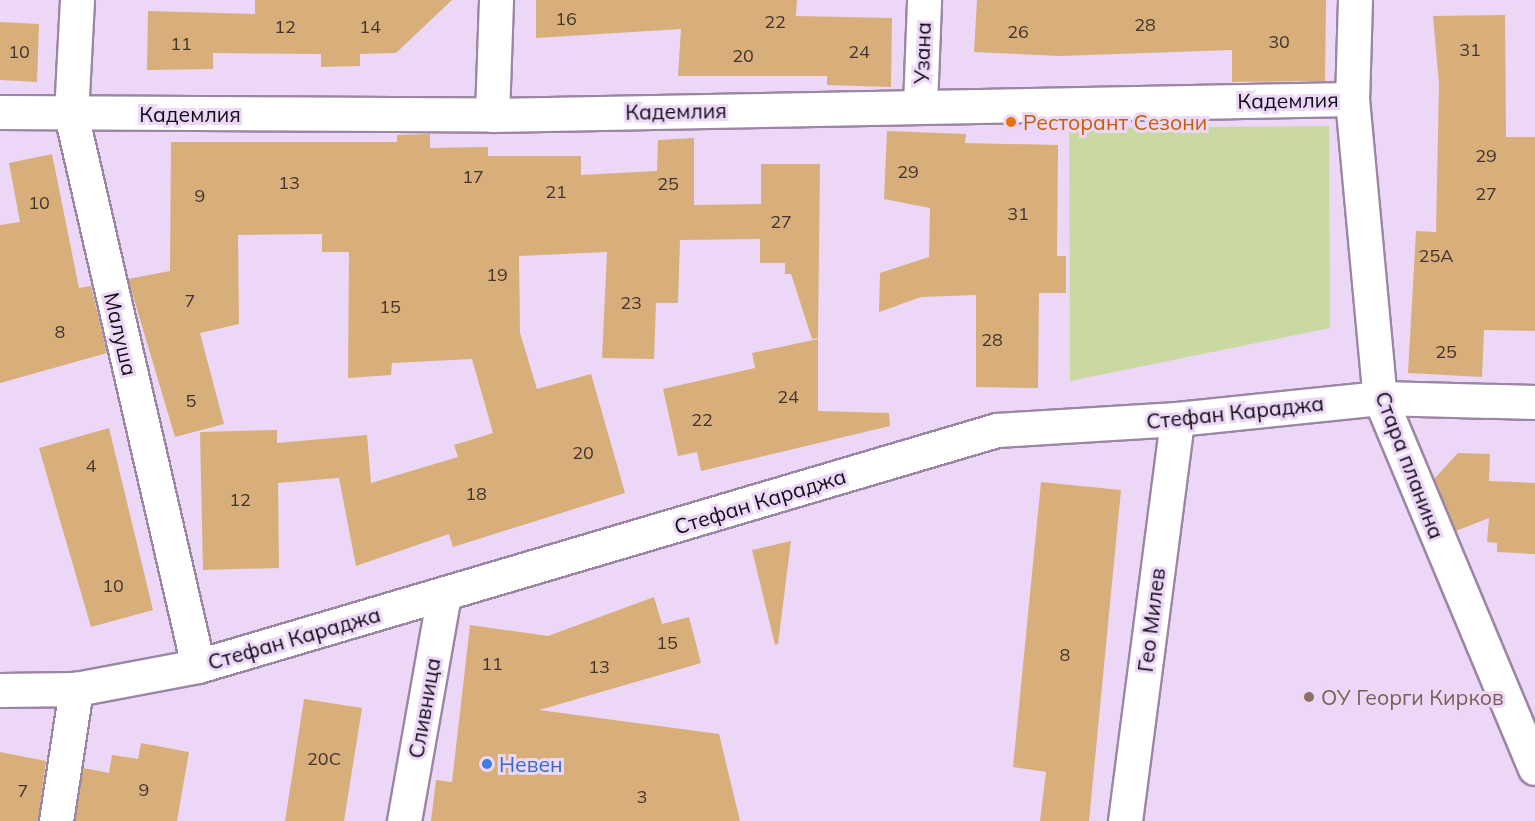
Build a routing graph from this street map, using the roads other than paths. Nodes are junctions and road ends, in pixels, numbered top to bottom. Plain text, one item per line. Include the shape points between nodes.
1 (77, 0) edge
2 (496, 0) edge
3 (924, 0) edge
4 (1355, 0) edge
5 (1352, 99) junction
6 (921, 106) junction
7 (0, 112) edge
8 (70, 114) junction
9 (492, 115) junction
10 (1380, 398) junction
11 (1535, 402) edge
12 (1177, 419) junction
13 (444, 595) junction
14 (198, 666) junction
15 (75, 689) junction
16 (0, 690) edge
17 (1535, 768) edge
18 (56, 821) edge
19 (404, 821) edge
20 (1125, 821) edge

1 - 8 street, Малуша
2 - 9 street
3 - 6 street, Узана
4 - 5 street, Стара планина
5 - 6 street, Кадемлия
5 - 10 street, Стара планина
6 - 9 street, Кадемлия
7 - 8 street, Кадемлия
8 - 9 street, Кадемлия
8 - 14 street, Малуша
10 - 11 street, Стефан Караджа
10 - 12 street, Стефан Караджа
10 - 17 street, Стара планина
12 - 13 street, Стефан Караджа via 997,430
12 - 20 street, Гео Милев
13 - 14 street, Стефан Караджа
13 - 19 street, Сливница
14 - 15 street, Стефан Караджа
15 - 16 street, Стефан Караджа
15 - 18 street

